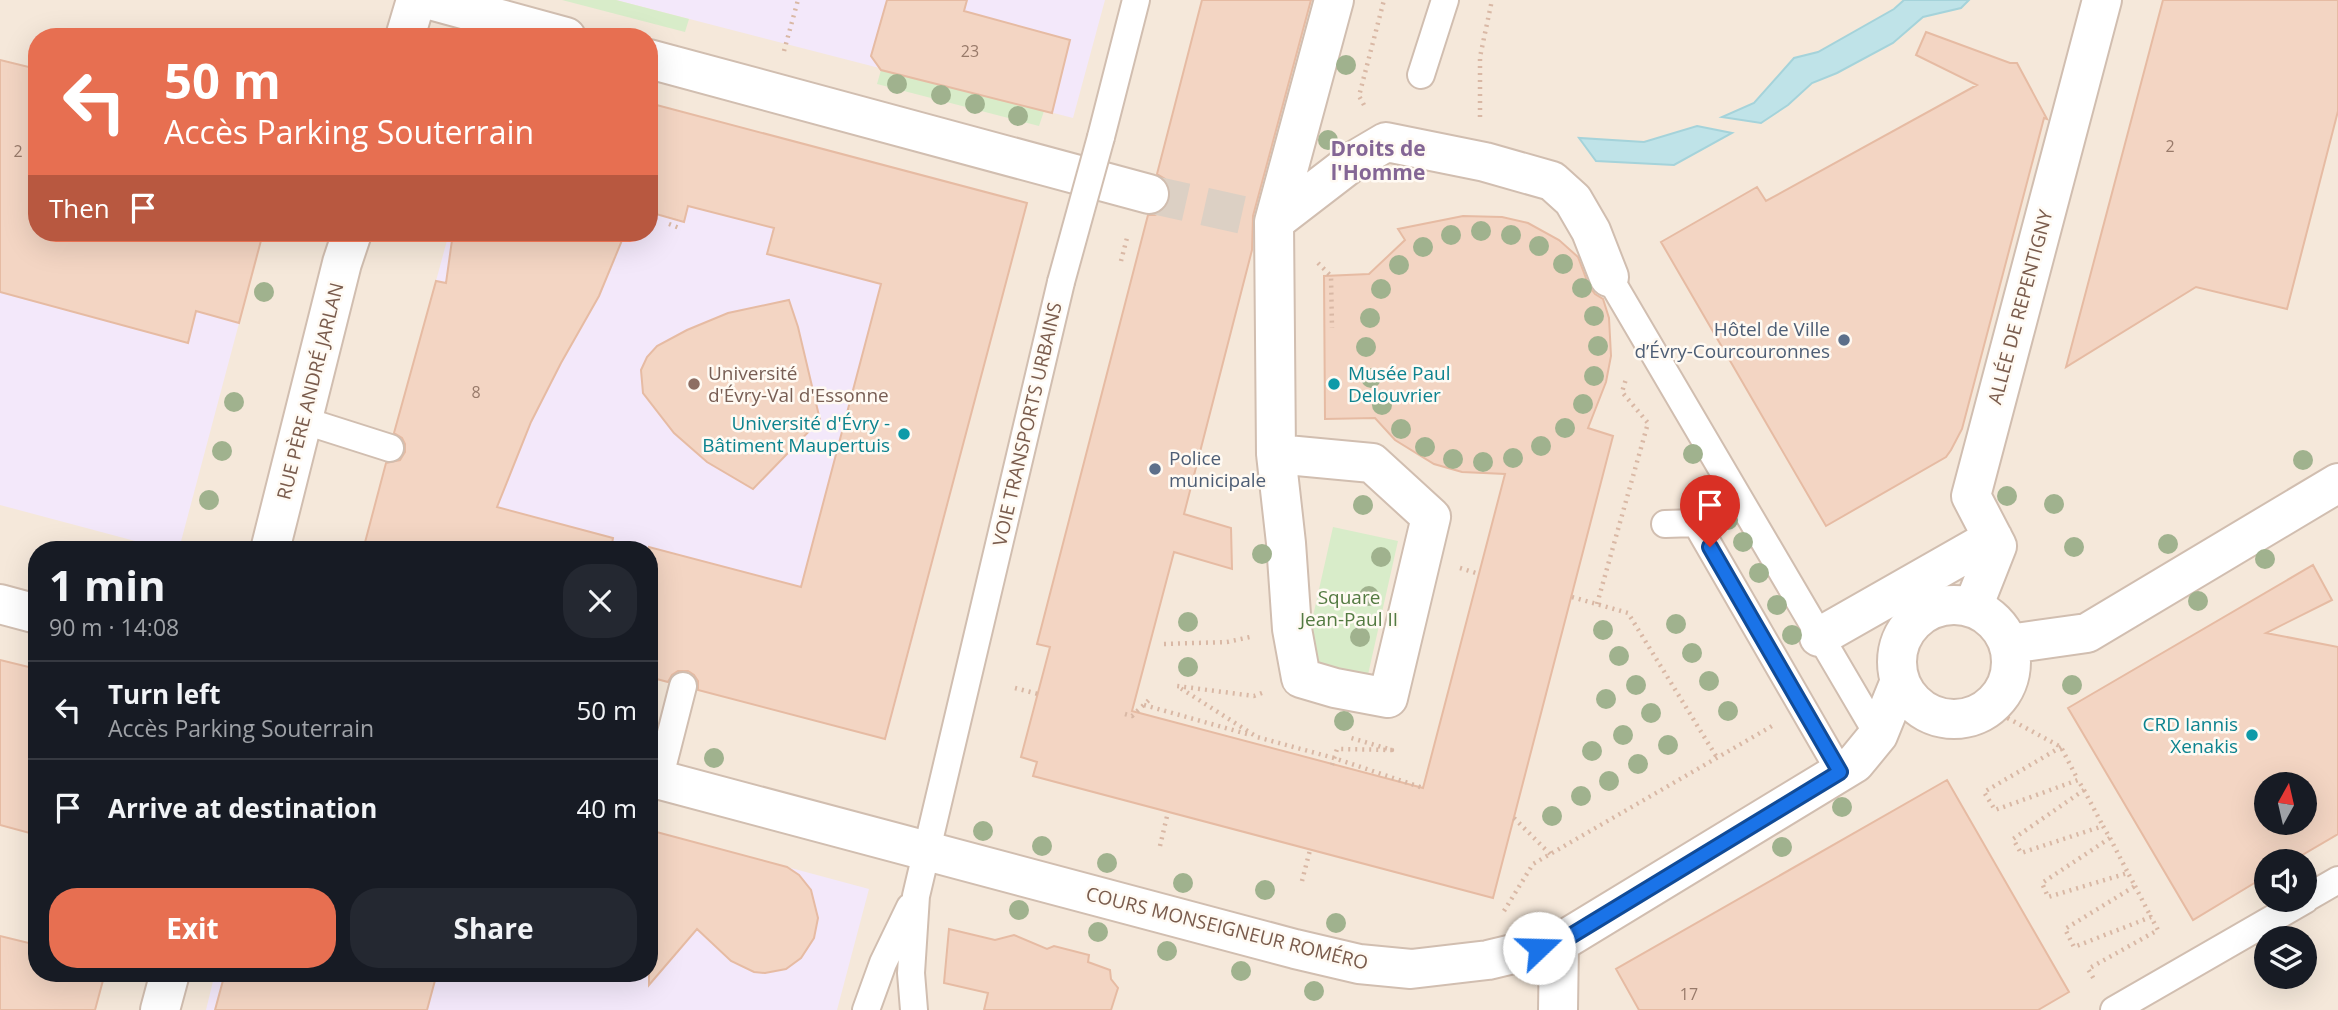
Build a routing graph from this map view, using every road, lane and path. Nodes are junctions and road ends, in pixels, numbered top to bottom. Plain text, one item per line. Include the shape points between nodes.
1 (416, 0) edge
2 (430, 0) edge
3 (798, 0) edge
4 (1136, 0) edge
5 (1334, 0) edge
6 (1384, 0) edge
7 (1445, 0) edge
8 (1492, 0) edge
9 (2102, 0) edge
10 (408, 28) edge
11 (533, 28) edge
12 (782, 58) dead end
13 (658, 62) edge
14 (1421, 75) dead end
15 (1479, 100) dead end
16 (1386, 142) junction
17 (1149, 194) tunnel mouth
18 (1274, 222) junction
19 (669, 224) dead end
20 (682, 229) dead end
21 (349, 242) edge
22 (1331, 275) dead end
23 (1609, 276) joint
24 (1332, 328) dead end
25 (1622, 392) dead end
26 (302, 420) junction
27 (390, 448) dead end
28 (1276, 454) junction
29 (2338, 482) edge
30 (1665, 524) dead end
31 (1993, 538) junction
32 (272, 541) edge
33 (1572, 597) dead end
34 (0, 604) edge
35 (1597, 604) junction
36 (1973, 607) junction
37 (28, 612) edge
38 (1819, 637) junction
39 (1227, 642) dead end
40 (1164, 644) dead end
41 (2009, 644) junction
42 (1301, 678) junction
43 (1900, 681) junction
44 (683, 685) dead end
45 (1015, 688) dead end
46 (1038, 694) dead end
47 (1151, 698) dead end
48 (1144, 705) junction
49 (1989, 708) junction
50 (1805, 711) junction
51 (1125, 714) dead end
52 (1934, 715) junction
53 (1188, 718) junction
54 (1186, 726) dead end
55 (1878, 735) junction
56 (1257, 737) junction
57 (2061, 747) junction
58 (1336, 749) dead end
59 (1716, 756) junction
60 (1334, 758) junction
61 (658, 765) edge
62 (1332, 765) dead end
63 (1840, 772) junction
64 (658, 779) edge
65 (2078, 780) junction
66 (1423, 788) dead end
67 (2084, 790) junction
68 (1168, 812) dead end
69 (1514, 818) dead end
70 (2103, 826) junction
71 (2110, 838) junction
72 (1160, 846) dead end
73 (1310, 850) dead end
74 (926, 851) junction
75 (1549, 854) junction
76 (2128, 873) junction
77 (2338, 880) edge
78 (1302, 881) dead end
79 (2135, 887) junction
80 (2317, 893) edge
81 (916, 896) junction
82 (2284, 912) edge
83 (2151, 917) junction
84 (1500, 918) dead end
85 (1559, 943) junction
86 (2107, 976) dead end
87 (168, 982) edge
88 (160, 1010) edge
89 (866, 1010) edge
90 (914, 1010) edge
91 (1558, 1010) edge
92 (2114, 1010) edge

1 - 10 street
2 - 11 street
3 - 12 path
4 - 74 lane, VOIE TRANSPORTS URBAINS, bridge via 1061,282
5 - 18 street
6 - 16 path via 1359,96
7 - 14 lane
8 - 15 path via 1480,57
9 - 31 street, ALLÉE DE REPENTIGNY via 1971,496
13 - 17 street
16 - 18 street
16 - 23 street via 1552,181 1573,200 1591,230
18 - 28 street
19 - 20 path
21 - 26 street, RUE PÈRE ANDRÉ JARLAN
22 - 24 path
23 - 38 lane
25 - 35 path via 1648,423
26 - 27 lane
26 - 32 street, RUE PÈRE ANDRÉ JARLAN
28 - 42 street via 1292,629
28 - 42 street via 1372,463 1431,517 1388,698
29 - 41 street via 2087,633
30 - 50 lane via 1696,523
31 - 36 street via 1997,546
31 - 38 street
33 - 35 path
34 - 37 street
35 - 59 path via 1628,613
36 - 41 street via 1996,622
36 - 43 street, COURS MONSEIGNEUR ROMÉRO via 1941,606 1914,622 1898,649
38 - 55 lane
39 - 40 path
41 - 49 street via 2009,679
42 - 56 path via 1254,696 1177,686
43 - 52 street via 1919,707
43 - 55 street, COURS MONSEIGNEUR ROMÉRO
44 - 61 lane
45 - 46 path
47 - 48 path
48 - 51 path via 1132,716
48 - 53 path
49 - 52 street via 1962,718
49 - 57 path
50 - 59 path
50 - 63 lane
52 - 55 street
53 - 54 path
53 - 56 path
55 - 63 street, COURS MONSEIGNEUR ROMÉRO via 1855,763
56 - 60 path
57 - 65 path
57 - 65 path via 1984,792 1995,810
58 - 60 path
59 - 75 path
60 - 62 path
60 - 66 path
63 - 85 street, COURS MONSEIGNEUR ROMÉRO
64 - 74 street, COURS MONSEIGNEUR ROMÉRO
65 - 67 path
67 - 70 path
67 - 70 path via 2012,839 2021,853
68 - 72 path
69 - 75 path
70 - 71 path
71 - 76 path
71 - 76 path via 2042,883 2048,897
73 - 78 path
74 - 81 lane, VOIE TRANSPORTS URBAINS
74 - 85 street, COURS MONSEIGNEUR ROMÉRO via 1359,964 1411,969 1488,960
75 - 84 path via 1534,864
76 - 79 path
77 - 80 lane
79 - 83 path
79 - 83 path via 2065,929 2074,947
81 - 89 lane
81 - 90 lane via 911,973
82 - 92 lane
83 - 86 path via 2158,930 2088,969 2095,982
85 - 91 street
87 - 88 street

